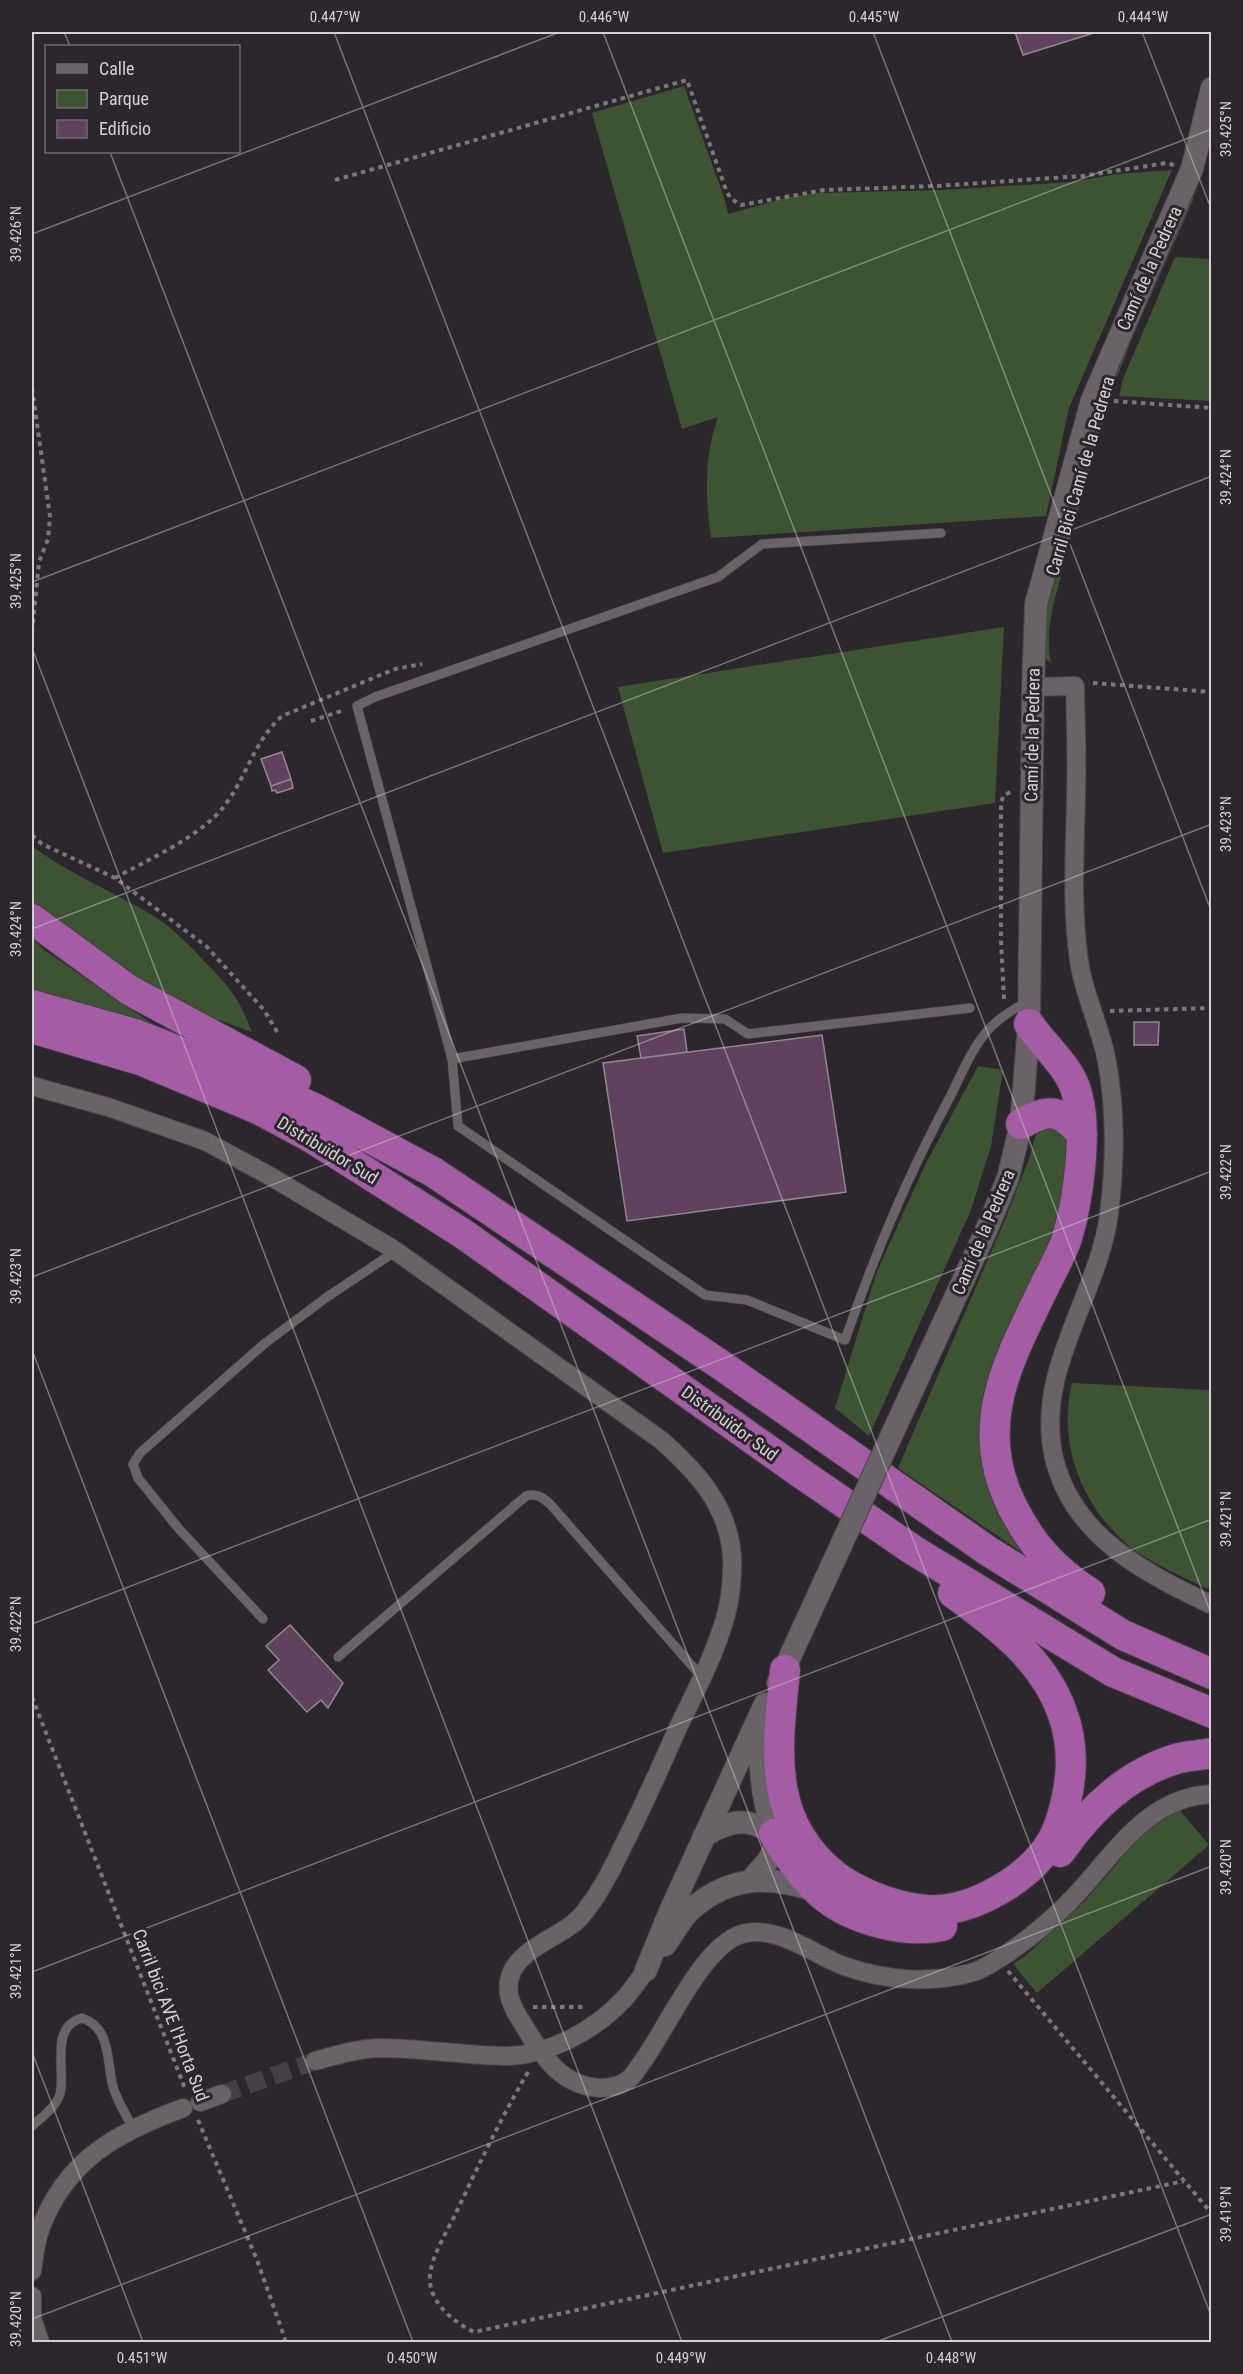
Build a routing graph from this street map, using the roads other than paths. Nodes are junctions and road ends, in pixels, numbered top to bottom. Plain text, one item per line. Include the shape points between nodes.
1 (1212, 88) edge
2 (941, 533) dead end
3 (1033, 687) junction
4 (32, 919) edge
5 (32, 1005) edge
6 (970, 1008) dead end
7 (1029, 1013) junction
8 (32, 1028) edge
9 (32, 1045) edge
10 (452, 1059) junction
11 (32, 1086) edge
12 (260, 1110) junction
13 (1021, 1124) junction
14 (1082, 1134) junction
15 (396, 1251) junction
16 (721, 1365) junction
17 (913, 1550) junction
18 (1212, 1605) edge
19 (263, 1619) dead end
20 (338, 1657) dead end
21 (1212, 1657) edge
22 (785, 1670) joint
23 (1212, 1674) edge
24 (701, 1676) junction
25 (774, 1702) junction
26 (1212, 1713) edge
27 (1212, 1754) edge
28 (1212, 1794) edge
29 (774, 1834) junction
30 (704, 1836) junction
31 (751, 1880) junction
32 (820, 1893) junction
33 (928, 1910) junction
34 (646, 1970) junction
35 (541, 2051) junction
36 (315, 2061) tunnel mouth
37 (222, 2094) tunnel mouth
38 (32, 2126) edge
39 (133, 2128) junction
40 (32, 2271) edge
41 (32, 2296) edge
42 (40, 2343) edge

1 - 3 street, Camí de la Pedrera via 1192,169 1092,400 1036,604
2 - 10 lane via 762,544 718,578 357,706
3 - 7 street, Camí de la Pedrera
3 - 18 street via 1075,686 1074,917 1079,962 1107,1061 1113,1103 1109,1215 1095,1269 1055,1377 1049,1420 1054,1460 1086,1521 1116,1551 1153,1576
4 - 16 highway via 129,990 438,1157
5 - 16 highway via 135,1034 316,1109 433,1172
6 - 10 lane via 748,1034 725,1020 682,1018
7 - 10 lane via 1006,1013 987,1031 967,1064 923,1147 877,1252 845,1340 747,1300 705,1295 458,1126
7 - 13 street, Camí de la Pedrera
7 - 14 highway via 1041,1042 1072,1077
8 - 12 highway via 140,1060
9 - 12 highway via 70,1051
11 - 15 street via 108,1107 205,1141
12 - 17 highway, Distribuïdor Sud via 312,1138 462,1233
13 - 14 highway via 1050,1112 1066,1117
13 - 22 street, Camí de la Pedrera, bridge via 1008,1179 986,1231
14 - 21 highway via 1082,1160 1067,1239 1000,1387 994,1423 996,1461 1026,1534 1062,1574 1128,1619
15 - 19 lane via 264,1344 140,1453 134,1464 138,1478 179,1529
15 - 24 street via 661,1440 691,1467 715,1499 726,1525 732,1556 730,1588 724,1624
16 - 23 highway via 988,1551 1123,1635
17 - 26 highway, Distribuïdor Sud via 1113,1672
17 - 33 highway via 932,1580 991,1623 1024,1652 1047,1680 1062,1711 1071,1745 1070,1783 1062,1815 1053,1840 1037,1860 1019,1877 985,1897
20 - 24 lane via 533,1494 550,1504
22 - 25 highway
24 - 35 street via 640,1814 595,1899 578,1920 524,1956 510,1977 508,1994 513,2006
25 - 29 street via 768,1767 777,1815
25 - 30 street
25 - 33 highway via 785,1801 803,1842 828,1871 859,1891 891,1903
27 - 32 highway via 1179,1758 1107,1796 1080,1823 1049,1868 1021,1893 964,1922 933,1928 901,1926 843,1908
28 - 35 street via 1176,1801 1155,1811 1109,1855 1074,1898 1026,1941 977,1971 927,1980 885,1978 844,1966 777,1935 740,1934 717,1950 691,1983 629,2079 611,2088 576,2084 563,2076
29 - 30 street via 755,1822 731,1824
29 - 31 street via 774,1850
29 - 32 highway
29 - 33 street via 819,1878 854,1901 888,1913
30 - 34 street
31 - 32 street via 778,1880
31 - 34 street via 720,1890 692,1908
34 - 35 street via 624,1999 601,2020
35 - 36 street via 505,2056 378,2048
37 - 39 street
38 - 39 lane via 60,2096 63,2038 69,2026 82,2019 90,2021 106,2044 115,2092
39 - 40 street via 82,2162 58,2191 39,2231
41 - 42 street

